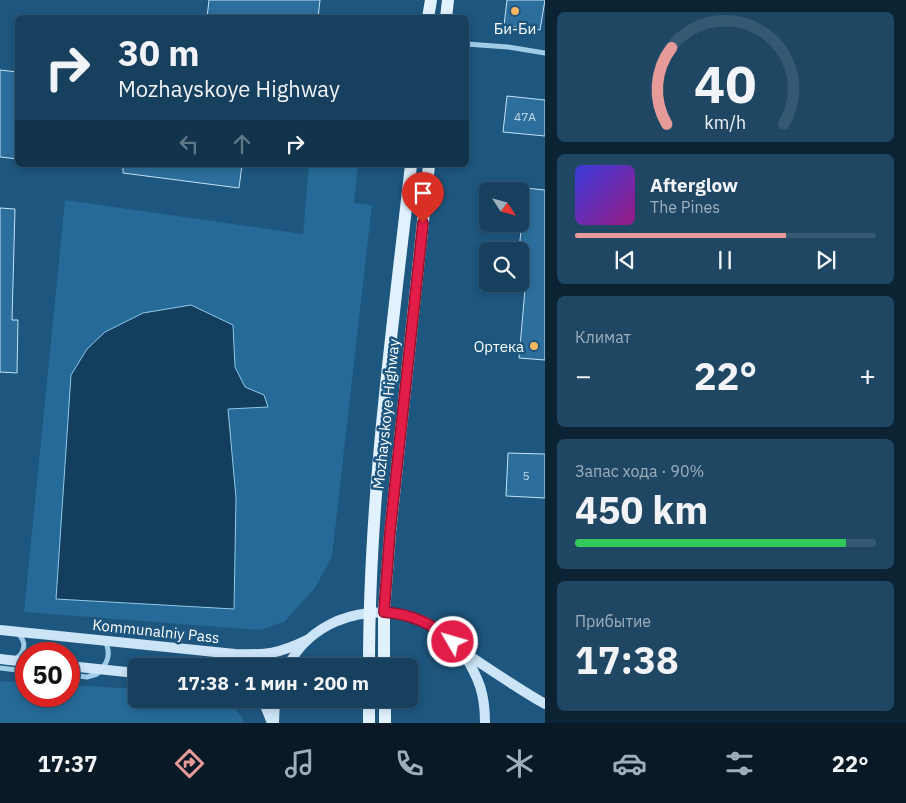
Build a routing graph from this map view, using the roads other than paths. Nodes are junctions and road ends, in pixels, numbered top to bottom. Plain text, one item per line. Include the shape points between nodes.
1 (430, 0) edge
2 (448, 0) edge
3 (428, 15) edge
4 (446, 15) edge
5 (469, 44) edge
6 (545, 53) edge
7 (411, 167) edge
8 (430, 167) edge
9 (384, 612) junction
10 (369, 613) junction
11 (0, 629) edge
12 (12, 631) junction
13 (307, 640) junction
14 (106, 641) junction
15 (462, 651) junction
16 (292, 658) edge
17 (369, 658) edge
18 (384, 658) edge
19 (3, 661) edge
20 (80, 667) edge
21 (0, 668) edge
22 (15, 670) edge
23 (102, 670) junction
24 (128, 672) edge
25 (80, 676) edge
26 (545, 704) edge
27 (266, 708) edge
28 (275, 708) edge
29 (369, 708) edge
30 (384, 708) edge
31 (273, 723) edge
32 (369, 723) edge
33 (385, 723) edge
34 (485, 723) edge

1 - 3 main road
2 - 4 main road
5 - 6 street
7 - 10 main road, Mozhayskoye Highway via 379,449
8 - 9 main road, Mozhayskoye Highway
9 - 10 main road
9 - 15 main road via 424,621
9 - 18 main road, Mozhayskoye Highway
10 - 13 main road via 328,625
10 - 17 main road, Mozhayskoye Highway
11 - 12 main road, Kommunalniy Pass
12 - 14 main road, Kommunalniy Pass
12 - 19 street via 22,637 24,648 19,657
13 - 14 main road, Kommunalniy Pass via 268,654 235,654
13 - 16 main road
14 - 23 street via 109,654
15 - 26 main road
15 - 34 main road via 477,675 485,703
20 - 23 main road
21 - 22 street
23 - 24 main road
23 - 25 street via 97,674
27 - 31 main road
28 - 31 main road
29 - 32 main road
30 - 33 main road

